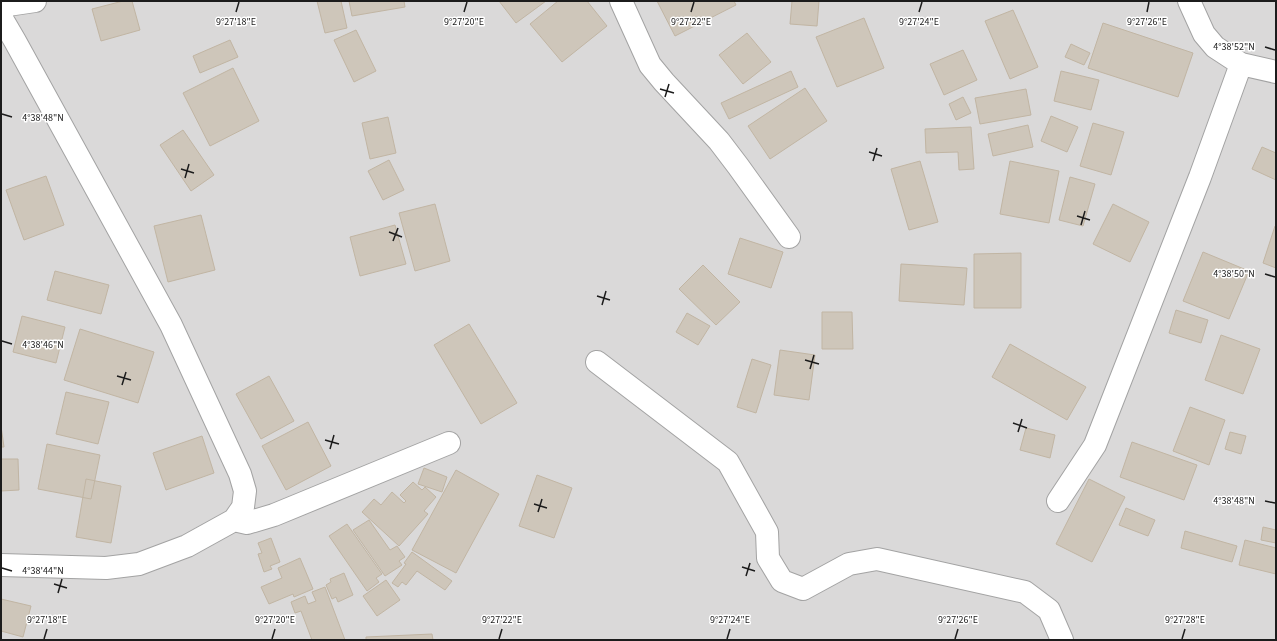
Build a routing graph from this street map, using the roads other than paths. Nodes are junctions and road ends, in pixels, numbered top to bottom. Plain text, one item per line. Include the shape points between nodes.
1 (35, 1) edge
2 (620, 1) edge
3 (1189, 1) edge
4 (1, 6) edge
5 (1, 17) edge
6 (1241, 64) junction
7 (1276, 72) edge
8 (789, 237) dead end
9 (596, 362) dead end
10 (449, 443) dead end
11 (1058, 501) dead end
12 (234, 520) junction
13 (1, 565) edge
14 (1062, 640) edge

1 - 4 street
2 - 8 street via 650,65 719,141
3 - 6 street via 1204,34 1215,48
5 - 12 street via 171,324 240,474 245,491 243,507
6 - 7 street
6 - 11 street via 1200,177 1095,445
9 - 14 street via 728,462 767,532 768,558 782,581 803,589 849,564 877,559 1025,592 1049,610
10 - 12 street via 274,515 247,524
12 - 13 street via 187,546 139,564 106,568

